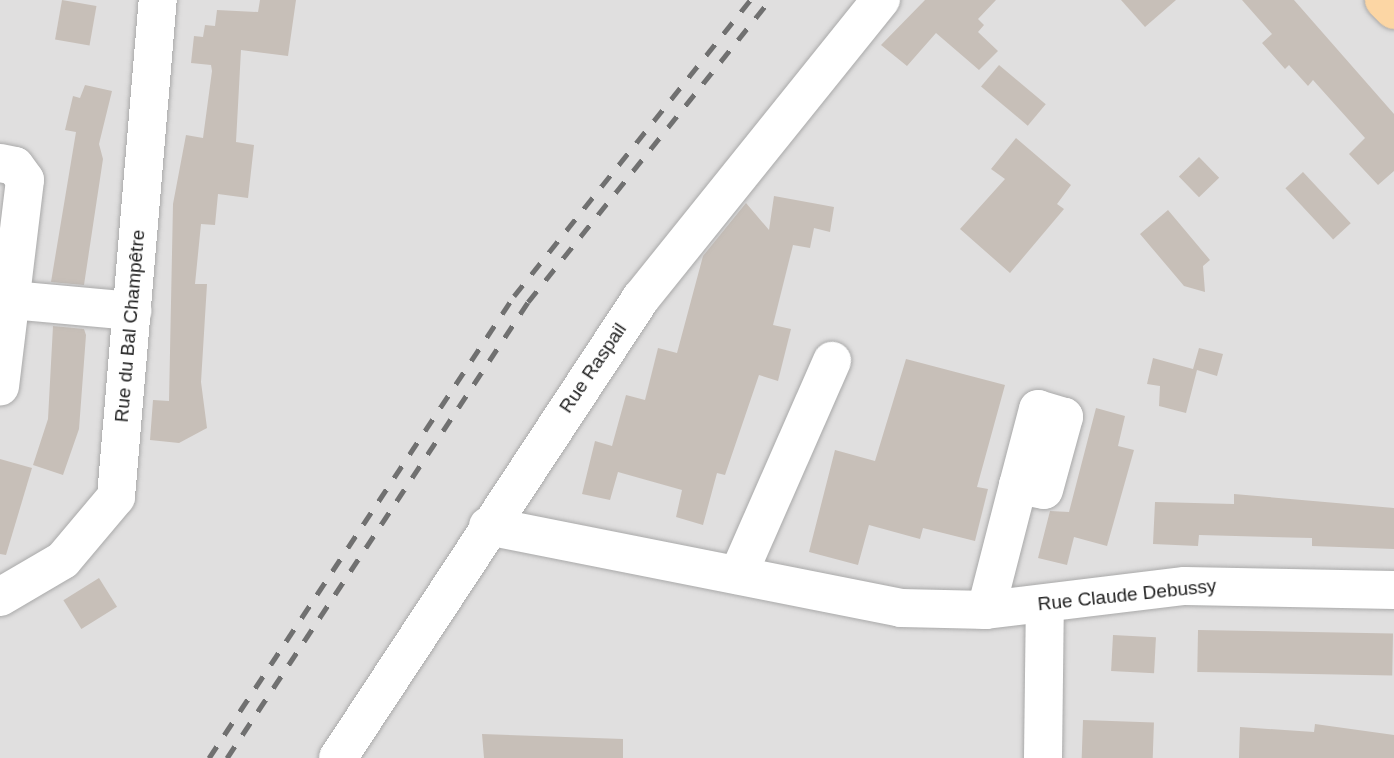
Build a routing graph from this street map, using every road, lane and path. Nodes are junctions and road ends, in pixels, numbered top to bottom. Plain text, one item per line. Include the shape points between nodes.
1 (158, 0) edge
2 (881, 0) edge
3 (1384, 0) edge
4 (1394, 10) edge
5 (0, 163) edge
6 (4, 297) edge
7 (132, 311) junction
8 (832, 361) dead end
9 (0, 386) edge
10 (1018, 485) dead end
11 (488, 527) junction
12 (738, 575) junction
13 (1394, 590) edge
14 (0, 597) edge
15 (1045, 604) junction
16 (986, 610) junction
17 (338, 758) edge
18 (1043, 758) edge

1 - 7 street, Rue du Bal Champêtre
2 - 11 street, Rue Raspail via 641,298
3 - 4 main road
5 - 6 street via 15,166 25,180
6 - 7 street
6 - 9 street
7 - 14 street, Rue du Bal Champêtre via 116,497 63,560
8 - 12 street
10 - 16 street
11 - 12 street, Rue Claude Debussy
11 - 17 street, Rue Raspail
12 - 16 street, Rue Claude Debussy via 901,608
13 - 15 street, Rue Claude Debussy via 1185,586
15 - 16 street, Rue Claude Debussy
15 - 18 street

